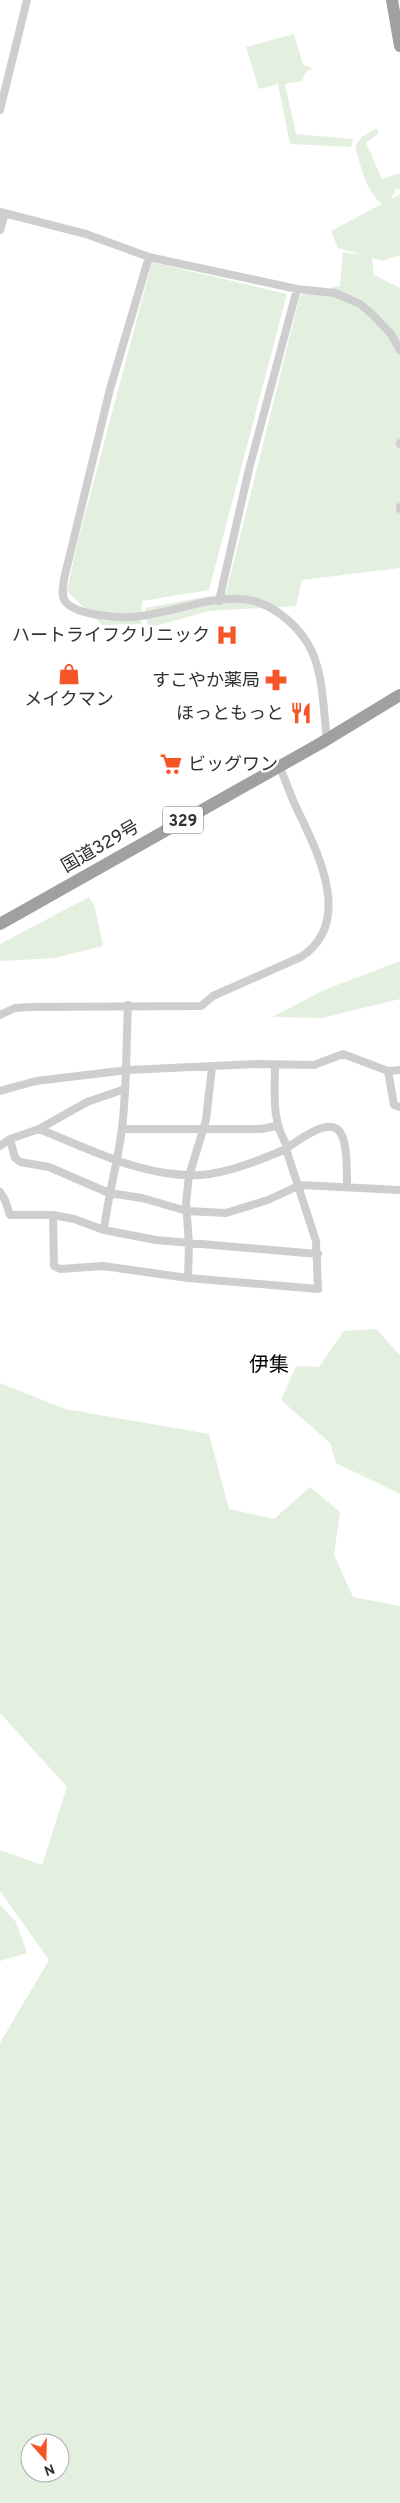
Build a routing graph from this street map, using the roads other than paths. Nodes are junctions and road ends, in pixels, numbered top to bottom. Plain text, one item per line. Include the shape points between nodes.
1 (27, 0) edge
2 (392, 0) edge
3 (400, 46) edge
4 (0, 110) edge
5 (3, 213) edge
6 (0, 230) edge
7 (149, 257) junction
8 (296, 289) junction
9 (400, 350) edge
10 (219, 601) junction
11 (400, 694) edge
12 (327, 740) junction
13 (279, 766) junction
14 (0, 924) edge
15 (128, 1005) junction
16 (0, 1015) edge
17 (275, 1065) junction
18 (212, 1067) junction
19 (128, 1070) junction
20 (400, 1070) edge
21 (388, 1071) junction
22 (125, 1090) junction
23 (0, 1091) edge
24 (400, 1107) edge
25 (277, 1126) junction
26 (204, 1128) junction
27 (39, 1129) junction
28 (122, 1129) junction
29 (10, 1139) junction
30 (0, 1146) edge
31 (287, 1148) junction
32 (116, 1159) junction
33 (189, 1176) junction
34 (300, 1185) junction
35 (347, 1186) junction
36 (400, 1190) edge
37 (0, 1192) edge
38 (108, 1193) junction
39 (187, 1211) junction
40 (54, 1215) junction
41 (104, 1230) junction
42 (189, 1244) junction
43 (318, 1254) junction
44 (188, 1278) junction

1 - 4 street
2 - 3 highway
5 - 6 street
5 - 7 street via 86,234
7 - 8 street
7 - 10 street via 110,389 62,593 71,608 81,612 131,616
8 - 9 street via 335,293 360,304 391,334
8 - 10 street via 249,469
10 - 12 street via 254,601 270,607 296,627 312,650 319,675
11 - 12 highway, 国道329号 / 329
12 - 13 highway, 国道329号 / 329
13 - 14 highway, 国道329号 / 329
13 - 15 street via 324,874 329,904 326,929 319,942 301,957 213,996 201,1006
15 - 16 street via 15,1008
15 - 19 street
17 - 18 street
17 - 21 street via 314,1065 343,1054
17 - 25 street
18 - 19 street
18 - 26 street
19 - 22 street
19 - 23 street via 36,1081
20 - 21 street
21 - 24 street via 394,1105
22 - 27 street via 87,1102
22 - 28 street
25 - 26 street via 261,1129
25 - 31 street
26 - 28 street
26 - 33 street
27 - 29 street
27 - 32 street
28 - 32 street
29 - 30 street
29 - 38 street via 15,1158 20,1162 49,1167
31 - 33 street via 228,1170
31 - 34 street
31 - 35 street via 322,1127 336,1127 342,1133 346,1146
32 - 33 street via 166,1174
32 - 38 street
33 - 39 street
34 - 35 street
34 - 39 street via 268,1200 226,1213
34 - 43 street
35 - 36 street
37 - 40 street via 10,1216
38 - 39 street via 142,1198
38 - 41 street
39 - 42 street
40 - 41 street via 74,1218
40 - 44 street via 54,1266 60,1269 103,1266
41 - 42 street
42 - 43 street
42 - 44 street
43 - 44 street via 318,1289

